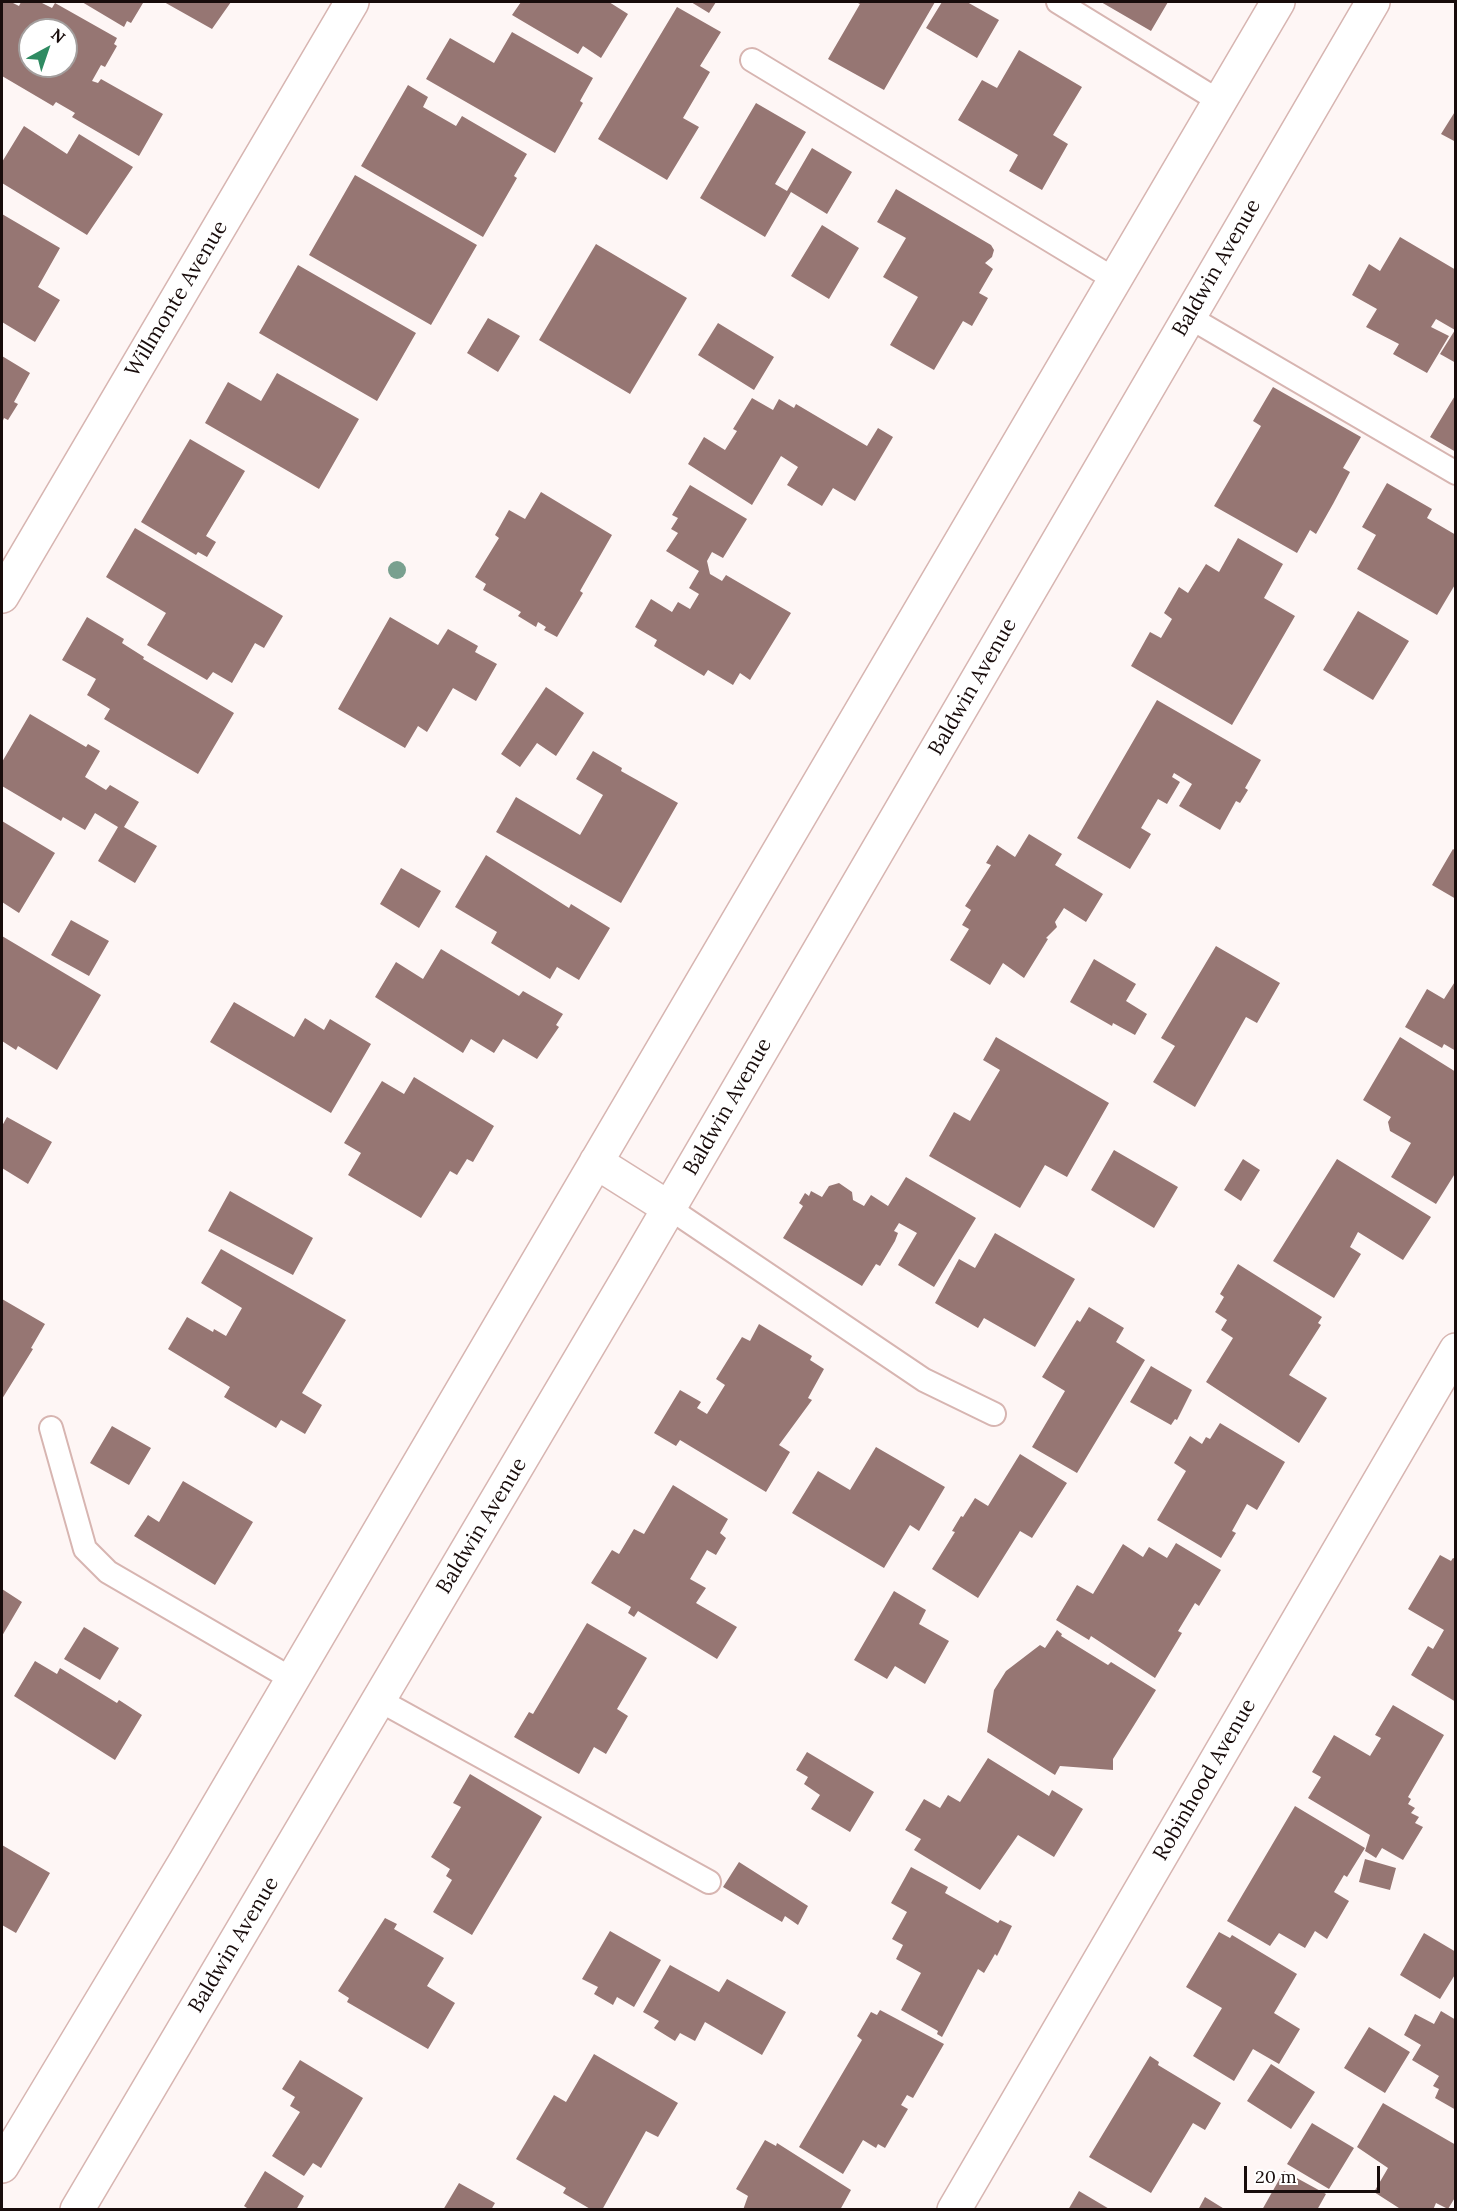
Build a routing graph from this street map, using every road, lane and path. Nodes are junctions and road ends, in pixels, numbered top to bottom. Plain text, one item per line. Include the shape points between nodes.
1 (352, 2) edge
2 (1058, 2) edge
3 (1278, 2) edge
4 (1373, 2) edge
5 (752, 60) dead end
6 (1219, 101) junction
7 (1114, 279) junction
8 (1189, 316) junction
9 (1455, 473) edge
10 (2, 596) edge
11 (596, 1162) junction
12 (669, 1208) junction
13 (1455, 1350) edge
14 (994, 1414) dead end
15 (51, 1428) dead end
16 (292, 1679) junction
17 (379, 1700) junction
18 (709, 1882) dead end
19 (2, 2166) edge
20 (77, 2210) edge
21 (954, 2210) edge

1 - 10 main road, Willmonte Avenue
2 - 6 lane
3 - 6 main road
4 - 8 main road, Baldwin Avenue
5 - 7 lane
6 - 7 main road
7 - 11 main road
8 - 9 lane
8 - 12 main road, Baldwin Avenue
11 - 12 main road
11 - 16 main road
12 - 14 lane via 924,1380
12 - 17 main road, Baldwin Avenue
13 - 21 main road, Robinhood Avenue
15 - 16 lane via 85,1549 108,1572
16 - 19 main road
17 - 18 lane
17 - 20 main road, Baldwin Avenue

